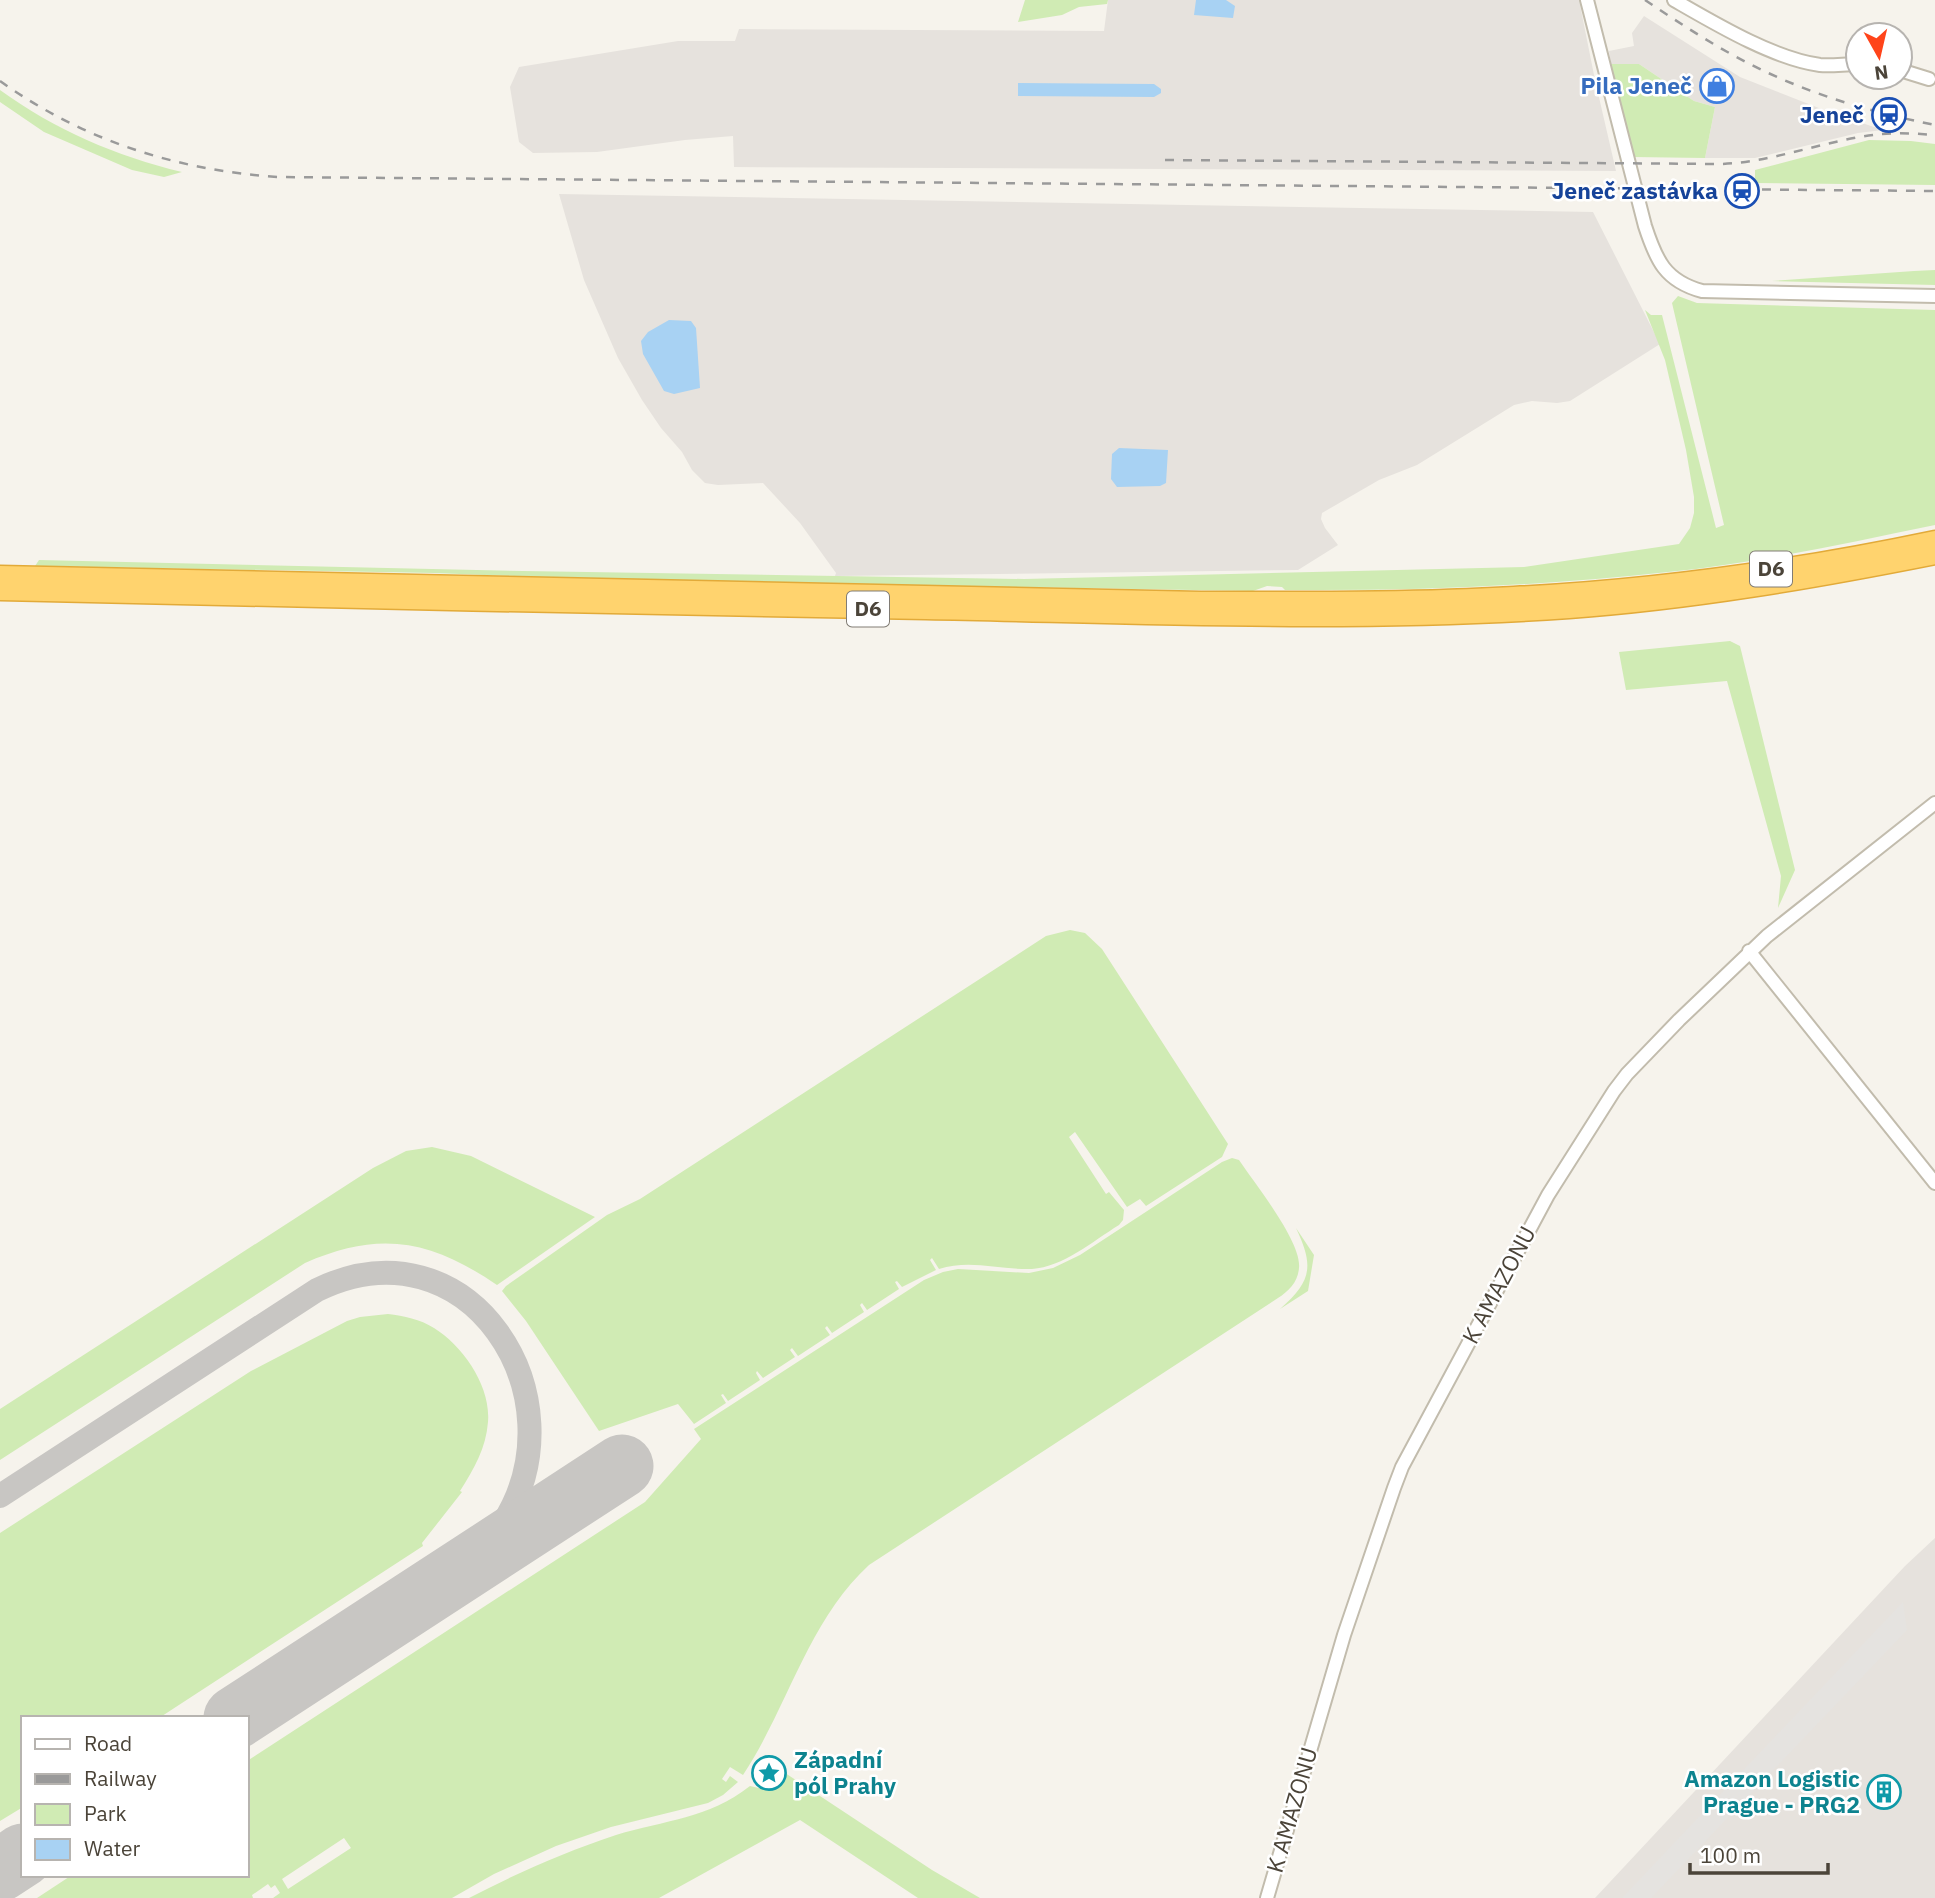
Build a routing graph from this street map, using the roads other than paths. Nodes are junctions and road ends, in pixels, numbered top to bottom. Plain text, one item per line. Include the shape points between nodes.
1 (1587, 0) edge
2 (1675, 0) edge
3 (1844, 64) edge
4 (1914, 74) edge
5 (1930, 79) dead end
6 (1935, 296) edge
7 (1935, 540) edge
8 (1935, 555) edge
9 (0, 575) edge
10 (0, 591) edge
11 (1935, 803) edge
12 (1749, 951) junction
13 (1935, 1183) edge
14 (1267, 1898) edge

1 - 6 street via 1644,226 1654,255 1671,277 1702,291
2 - 3 street via 1776,51 1819,65
4 - 5 street
7 - 9 highway, D6 via 1689,581 1515,596 1380,601
8 - 10 highway, D6 via 1676,598 1516,612 1354,617
11 - 12 street, K AMAZONU
12 - 13 street
12 - 14 street, K AMAZONU via 1639,1060 1614,1091 1518,1249 1402,1467 1344,1635

